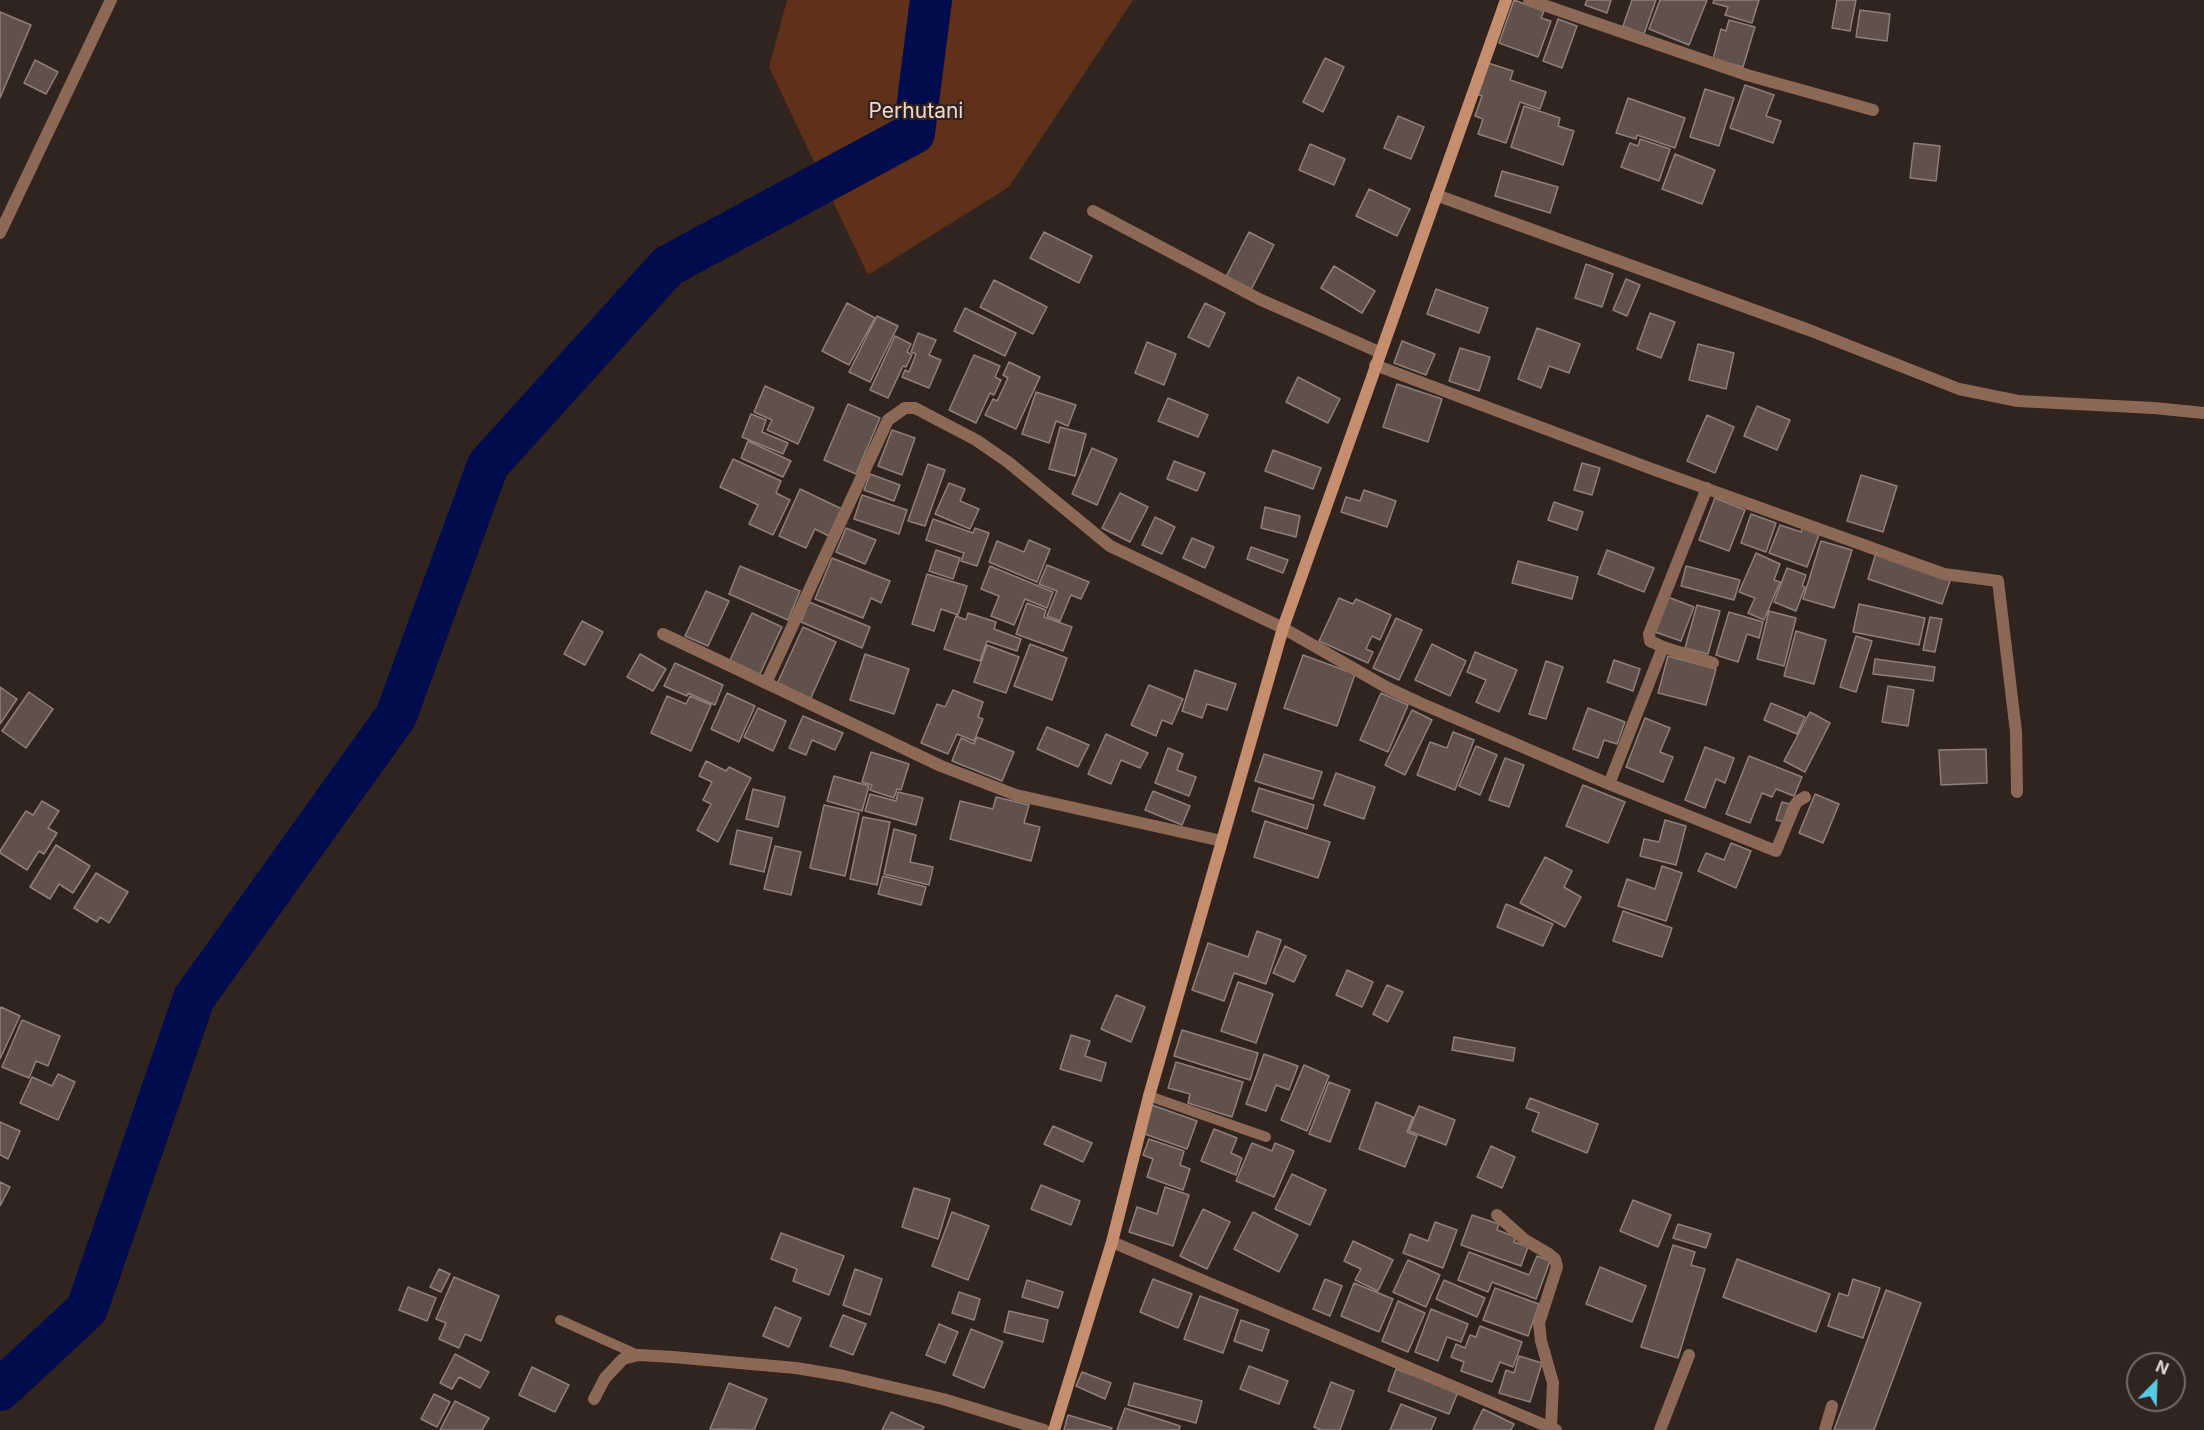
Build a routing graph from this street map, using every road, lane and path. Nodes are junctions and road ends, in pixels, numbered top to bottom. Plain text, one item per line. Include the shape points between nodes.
1 (111, 0) edge
2 (1506, 0) edge
3 (1529, 0) edge
4 (1873, 110) dead end
5 (1436, 195) junction
6 (1093, 211) dead end
7 (0, 232) edge
8 (1379, 352) junction
9 (1375, 365) junction
10 (2204, 412) edge
11 (1707, 488) junction
12 (1283, 628) junction
13 (663, 634) dead end
14 (1663, 647) junction
15 (1713, 663) dead end
16 (766, 683) junction
17 (1609, 784) junction
18 (2017, 792) dead end
19 (1806, 798) dead end
20 (1222, 841) junction
21 (1149, 1096) junction
22 (1266, 1137) dead end
23 (1497, 1215) dead end
24 (1112, 1242) junction
25 (560, 1320) dead end
26 (638, 1355) junction
27 (1689, 1355) dead end
28 (594, 1399) dead end
29 (1832, 1406) dead end
30 (1554, 1429) edge
31 (1044, 1430) edge
32 (1054, 1430) edge
33 (1660, 1430) edge
34 (1825, 1430) edge

1 - 7 street
2 - 5 street
3 - 4 street via 1747,75
5 - 8 street
5 - 10 street via 1809,330 1959,389 2018,401
6 - 8 street via 1259,299
8 - 9 street
9 - 11 street
9 - 12 street
11 - 14 street via 1649,634 1650,641
11 - 18 street via 1944,574 1998,581 2016,732
12 - 16 street via 1110,546 976,440 915,408 905,408 888,420
12 - 17 street via 1386,687
12 - 20 street
13 - 16 street
14 - 15 street
14 - 17 street
16 - 20 street via 941,766 1016,795
17 - 19 street via 1776,851 1795,805
20 - 21 street
21 - 22 lane
21 - 24 street
23 - 30 street via 1555,1259 1557,1267 1539,1323 1553,1383
24 - 30 street
24 - 32 street
25 - 26 lane
26 - 28 street via 623,1359 612,1369
26 - 31 street via 844,1376 943,1399
27 - 33 street
29 - 34 street

